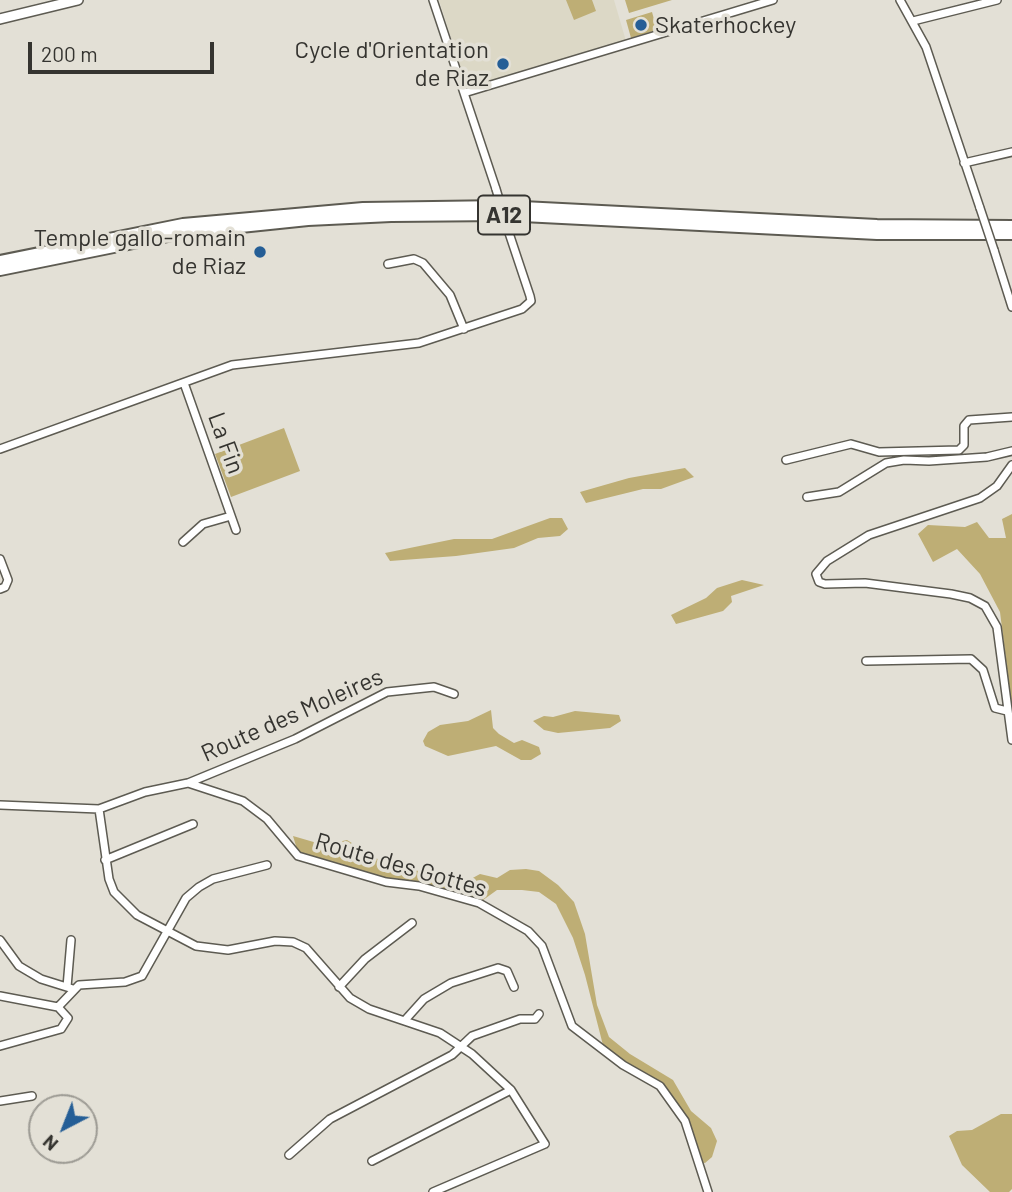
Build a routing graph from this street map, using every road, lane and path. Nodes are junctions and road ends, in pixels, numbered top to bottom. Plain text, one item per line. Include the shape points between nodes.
1 (78, 0) edge
2 (433, 0) edge
3 (773, 0) edge
4 (900, 0) edge
5 (997, 0) edge
6 (0, 19) edge
7 (913, 21) junction
8 (464, 93) junction
9 (1012, 152) edge
10 (964, 163) junction
11 (1012, 226) edge
12 (1012, 234) edge
13 (0, 261) edge
14 (388, 264) dead end
15 (0, 270) edge
16 (1012, 307) edge
17 (464, 329) junction
18 (184, 383) junction
19 (1012, 417) edge
20 (0, 449) edge
21 (1012, 451) edge
22 (786, 460) dead end
23 (1012, 465) edge
24 (807, 497) dead end
25 (231, 516) junction
26 (236, 530) dead end
27 (183, 542) dead end
28 (0, 559) edge
29 (0, 589) edge
30 (866, 661) dead end
31 (454, 694) dead end
32 (1007, 711) junction
33 (1012, 740) edge
34 (188, 783) junction
35 (0, 805) edge
36 (99, 809) junction
37 (193, 824) dead end
38 (105, 860) junction
39 (267, 866) dead end
40 (412, 923) dead end
41 (167, 932) junction
42 (0, 940) edge
43 (71, 940) dead end
44 (339, 987) junction
45 (514, 987) dead end
46 (70, 988) junction
47 (0, 996) edge
48 (58, 1007) junction
49 (539, 1014) dead end
50 (406, 1019) junction
51 (0, 1046) edge
52 (461, 1046) junction
53 (511, 1090) junction
54 (28, 1097) edge
55 (0, 1101) edge
56 (289, 1155) dead end
57 (372, 1161) dead end
58 (433, 1192) edge
59 (708, 1192) edge

1 - 6 main road
2 - 8 street
3 - 8 street
4 - 7 street
5 - 7 street
7 - 10 street
8 - 17 street, bridge via 531,301 522,309
9 - 10 street
10 - 16 street, bridge
11 - 13 highway, A12 via 877,225 517,207 363,208 171,226
12 - 15 highway, A12 via 866,233 503,215 391,216 183,233
14 - 17 street via 414,259 423,263 450,295
17 - 18 street via 419,343 232,365
18 - 20 street
18 - 25 street, La Fin
19 - 22 street via 969,420 964,445 956,450 879,452 851,444
21 - 24 street via 987,457 886,463 839,492
23 - 32 street via 997,486 980,498 869,535 827,561 816,574 825,584 875,584 960,595 980,603 997,628
25 - 26 street, La Fin
25 - 27 street via 198,526
28 - 29 street via 8,580
30 - 32 street via 971,659 983,670 995,708
31 - 34 street, Route des Moleires via 434,687 387,692 295,739
32 - 33 street
34 - 36 street, Route des Gottes
34 - 59 street, Route des Gottes via 243,801 267,819 298,856 386,882 455,895 528,931 549,959 572,1026 660,1086 679,1112
35 - 36 street, Route des Gottes
36 - 38 street
37 - 38 street
38 - 41 street via 114,892 125,905
39 - 41 street via 213,879 199,887 186,898
40 - 44 street via 365,959
41 - 44 street via 213,949 293,942 316,957
41 - 46 street via 142,976
42 - 46 street via 19,966
43 - 46 street
44 - 50 street via 369,1009
45 - 50 street via 507,971 498,968 451,983 424,999
46 - 48 street
47 - 48 street
48 - 51 street via 68,1018 61,1029
49 - 52 street via 535,1019 520,1018 472,1036
50 - 52 street
52 - 53 street
52 - 56 street via 330,1119
53 - 57 street
53 - 58 street via 545,1144
54 - 55 street

